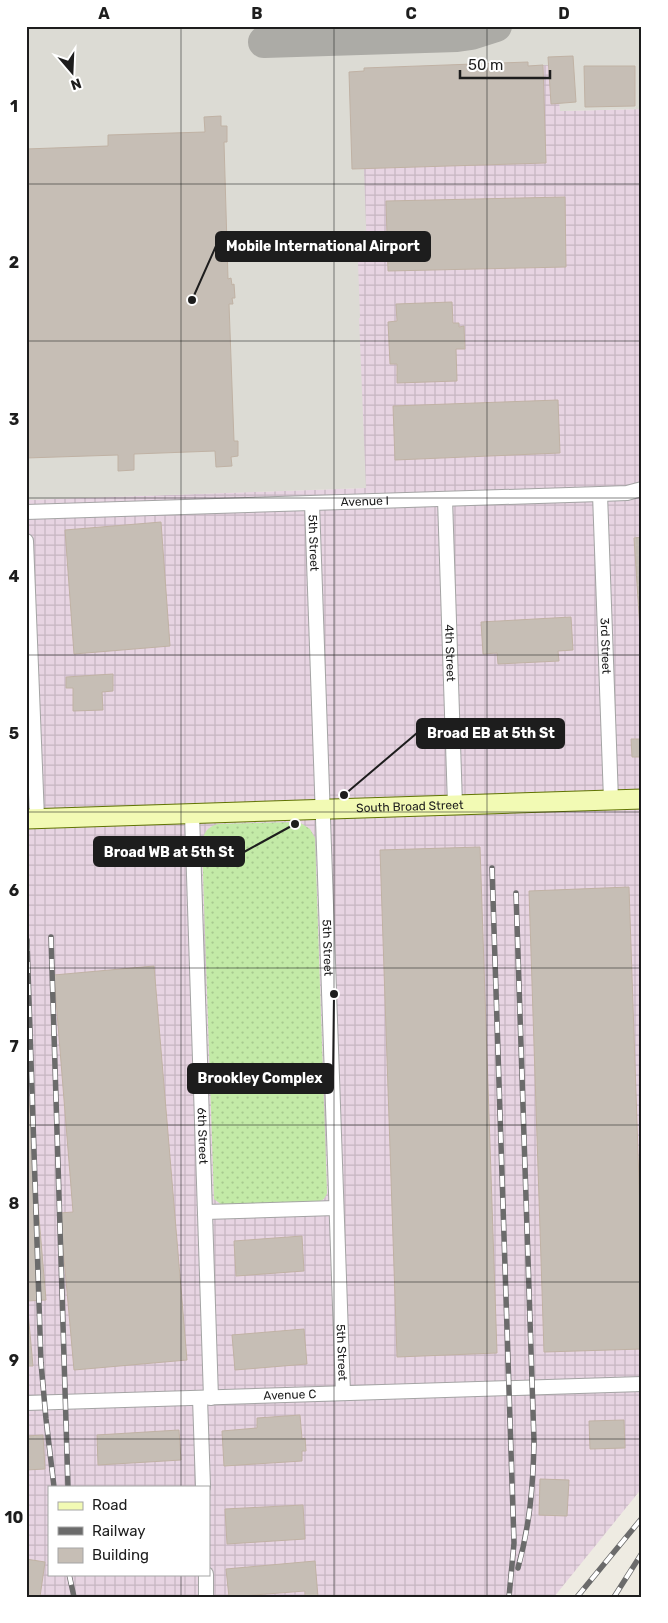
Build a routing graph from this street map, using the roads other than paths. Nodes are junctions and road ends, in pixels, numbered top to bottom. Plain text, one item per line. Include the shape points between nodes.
1 (642, 489) edge
2 (600, 494) junction
3 (445, 499) junction
4 (312, 503) junction
5 (26, 512) edge
6 (26, 541) edge
7 (642, 799) edge
8 (611, 800) junction
9 (455, 805) junction
10 (322, 809) junction
11 (192, 814) junction
12 (32, 818) edge
13 (336, 1208) junction
14 (205, 1212) junction
15 (642, 1384) edge
16 (343, 1393) junction
17 (205, 1398) junction
18 (26, 1403) edge
19 (203, 1486) edge
20 (206, 1576) edge
21 (206, 1597) edge

1 - 2 street, Avenue I
2 - 3 street, Avenue I
2 - 8 street, 3rd Street
3 - 4 street, Avenue I
3 - 9 street, 4th Street
4 - 5 street, Avenue I
4 - 10 street, 5th Street
6 - 12 street
7 - 8 street, South Broad Street
8 - 9 street, South Broad Street
9 - 10 street, South Broad Street
10 - 11 street, South Broad Street
10 - 13 street, 5th Street
11 - 12 street, South Broad Street
11 - 14 street, 6th Street
13 - 14 street
13 - 16 street, 5th Street
14 - 17 street, 6th Street
15 - 16 street, Avenue C
16 - 17 street, Avenue C
17 - 18 street, Avenue C
17 - 19 street, 6th Street
20 - 21 street

